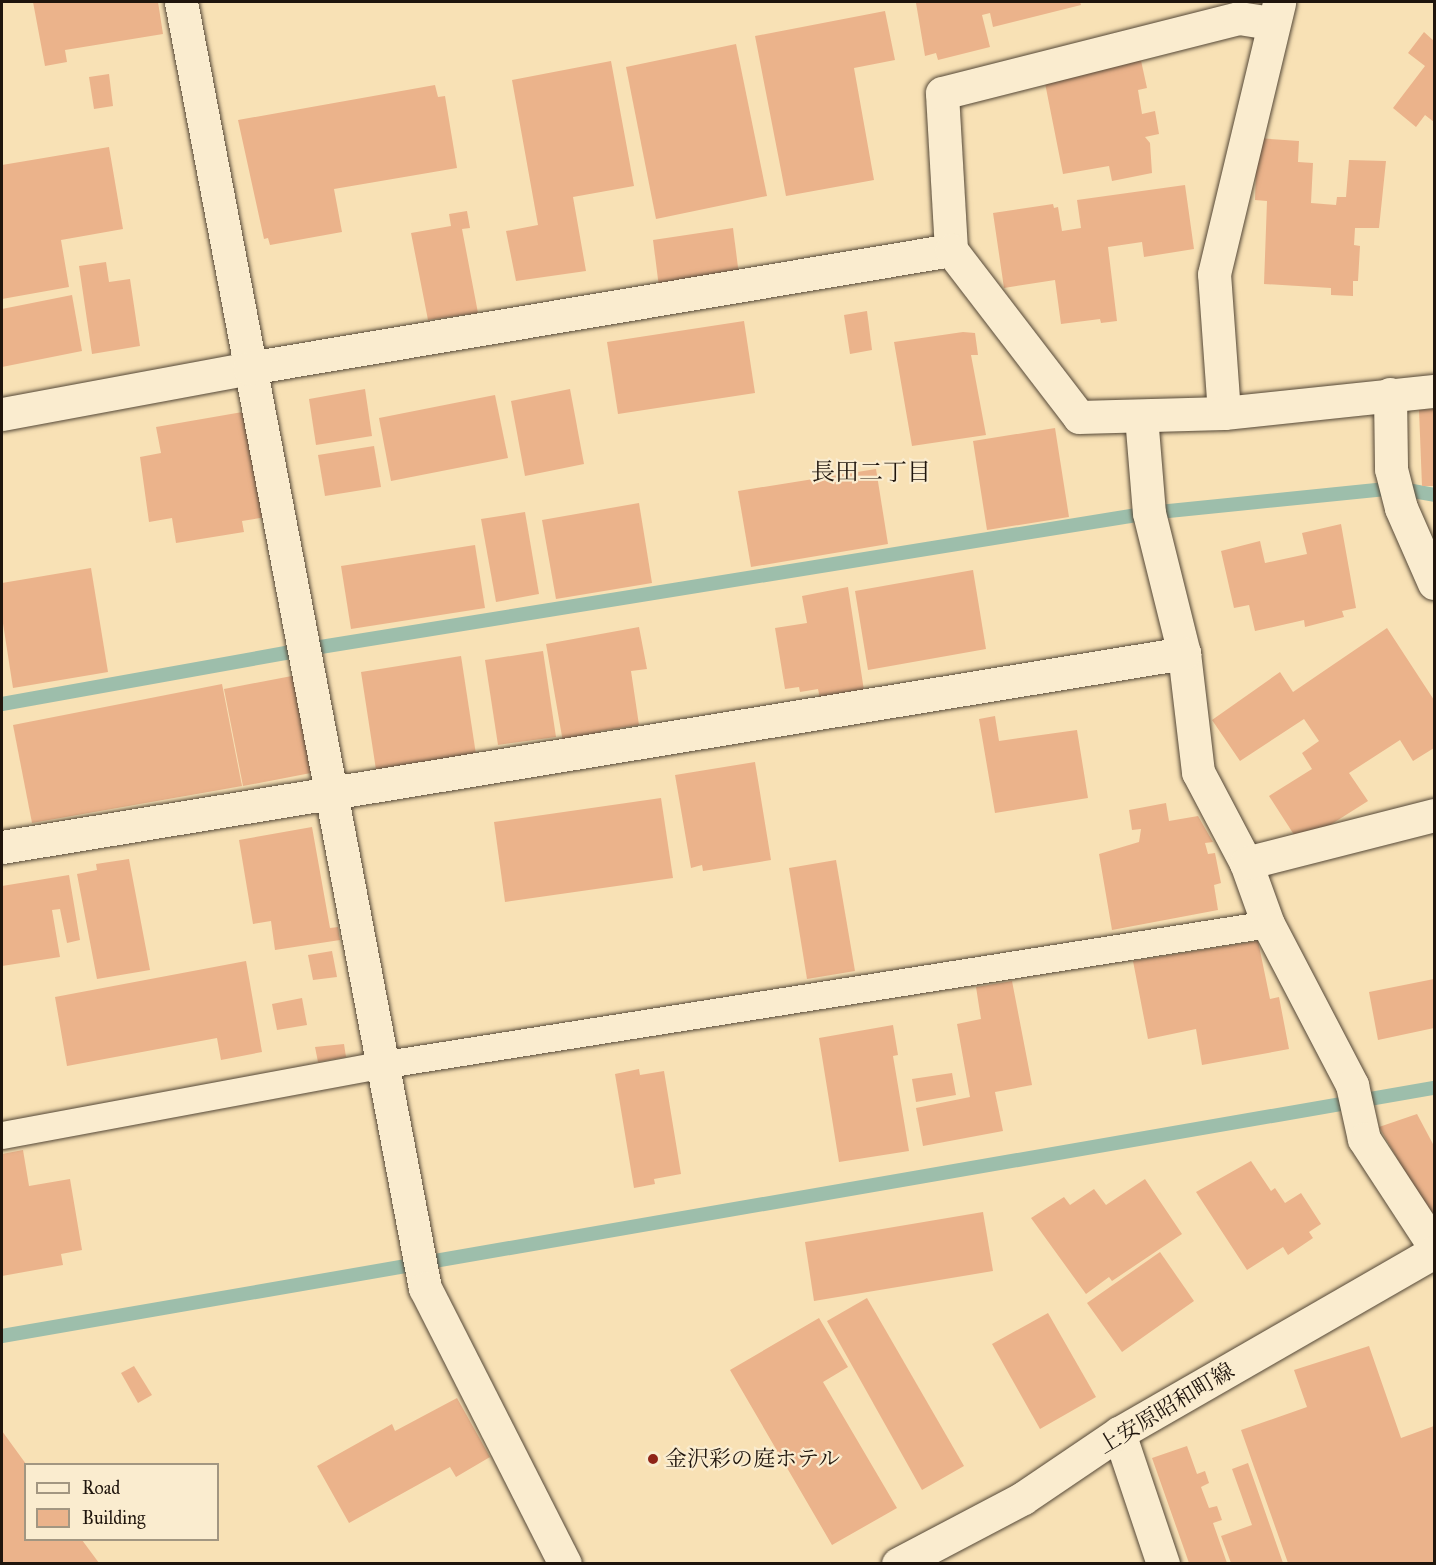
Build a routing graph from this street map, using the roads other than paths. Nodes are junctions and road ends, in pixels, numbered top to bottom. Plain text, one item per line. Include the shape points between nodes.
1 (181, 2) edge
2 (1276, 12) edge
3 (951, 250) junction
4 (249, 368) junction
5 (1434, 391) edge
6 (1390, 394) junction
7 (1224, 413) junction
8 (2, 414) edge
9 (1141, 416) junction
10 (1434, 583) edge
11 (1184, 653) junction
12 (329, 793) junction
13 (1434, 815) edge
14 (2, 847) edge
15 (1246, 863) junction
16 (1268, 924) junction
17 (380, 1065) junction
18 (2, 1135) edge
19 (1434, 1246) edge
20 (1434, 1252) edge
21 (1119, 1433) junction
22 (565, 1563) edge
23 (898, 1563) edge
24 (1163, 1563) edge

1 - 4 street
2 - 3 street via 942,93
2 - 7 street via 1214,274
3 - 4 street
3 - 9 street via 1078,417
4 - 8 street
4 - 12 street
5 - 6 street
6 - 7 street
6 - 10 street via 1392,469 1401,508
7 - 9 street
9 - 11 street via 1152,530
11 - 12 street
11 - 15 street via 1197,772
12 - 14 street
12 - 17 street
13 - 15 street
15 - 16 street
16 - 17 lane
16 - 19 street via 1352,1085 1364,1139
17 - 18 lane
17 - 22 street via 424,1288
20 - 21 street, 上安原昭和町線
21 - 23 street, 上安原昭和町線 via 1023,1498
21 - 24 street

